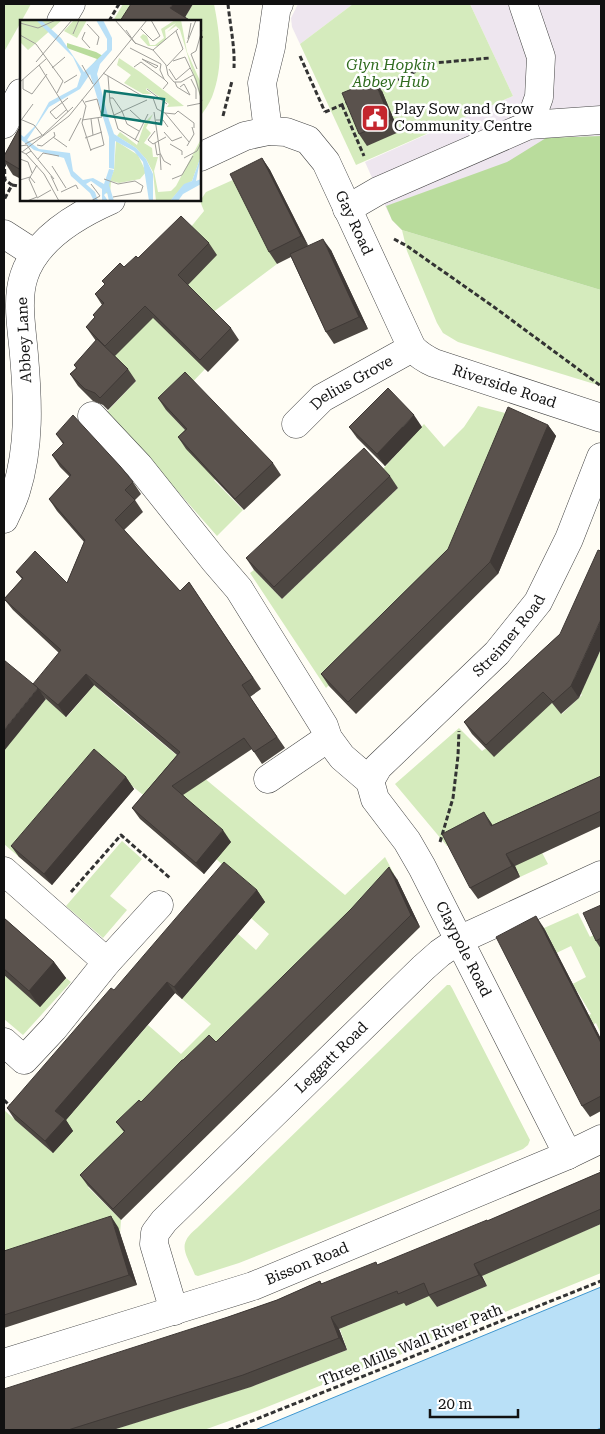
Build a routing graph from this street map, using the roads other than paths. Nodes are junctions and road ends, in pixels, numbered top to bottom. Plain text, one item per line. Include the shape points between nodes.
1 (71, 4) edge
2 (523, 4) edge
3 (278, 5) edge
4 (62, 20) edge
5 (20, 94) edge
6 (601, 120) edge
7 (4, 124) edge
8 (529, 125) junction
9 (268, 131) junction
10 (212, 151) edge
11 (109, 201) edge
12 (347, 209) junction
13 (4, 234) edge
14 (35, 254) junction
15 (412, 348) junction
16 (92, 416) dead end
17 (601, 418) edge
18 (296, 424) dead end
19 (601, 457) edge
20 (4, 519) edge
21 (335, 748) junction
22 (268, 779) dead end
23 (370, 781) junction
24 (4, 870) edge
25 (601, 874) edge
26 (159, 905) dead end
27 (459, 940) junction
28 (107, 962) junction
29 (4, 1042) edge
30 (601, 1139) edge
31 (568, 1155) junction
32 (174, 1310) junction
33 (4, 1364) edge

1 - 4 street
2 - 8 street via 541,57 539,97
3 - 9 street via 262,83
5 - 7 street
6 - 8 street
8 - 12 street via 378,191
9 - 10 street via 245,136
9 - 12 street, Gay Road via 286,132 308,140 326,162
11 - 14 street, Abbey Lane via 63,228
12 - 15 street, Gay Road
13 - 14 street
14 - 20 street, Abbey Lane via 24,276 20,300 28,405 26,447 16,492
15 - 17 street, Riverside Road via 434,363
15 - 18 street, Delius Grove via 322,398
16 - 21 street via 139,466 239,589
19 - 23 street, Streimer Road via 569,539 538,602 497,654 378,768
21 - 22 street
21 - 23 street, Claypole Road
23 - 27 street, Claypole Road via 375,799 407,841
24 - 28 street
25 - 27 street, Leggatt Road
26 - 28 street
27 - 31 street, Claypole Road
27 - 32 street, Leggatt Road via 423,968 158,1228 154,1244
28 - 29 street via 24,1060
30 - 31 street, Bisson Road
31 - 32 street, Bisson Road via 253,1286
32 - 33 street, Bisson Road

